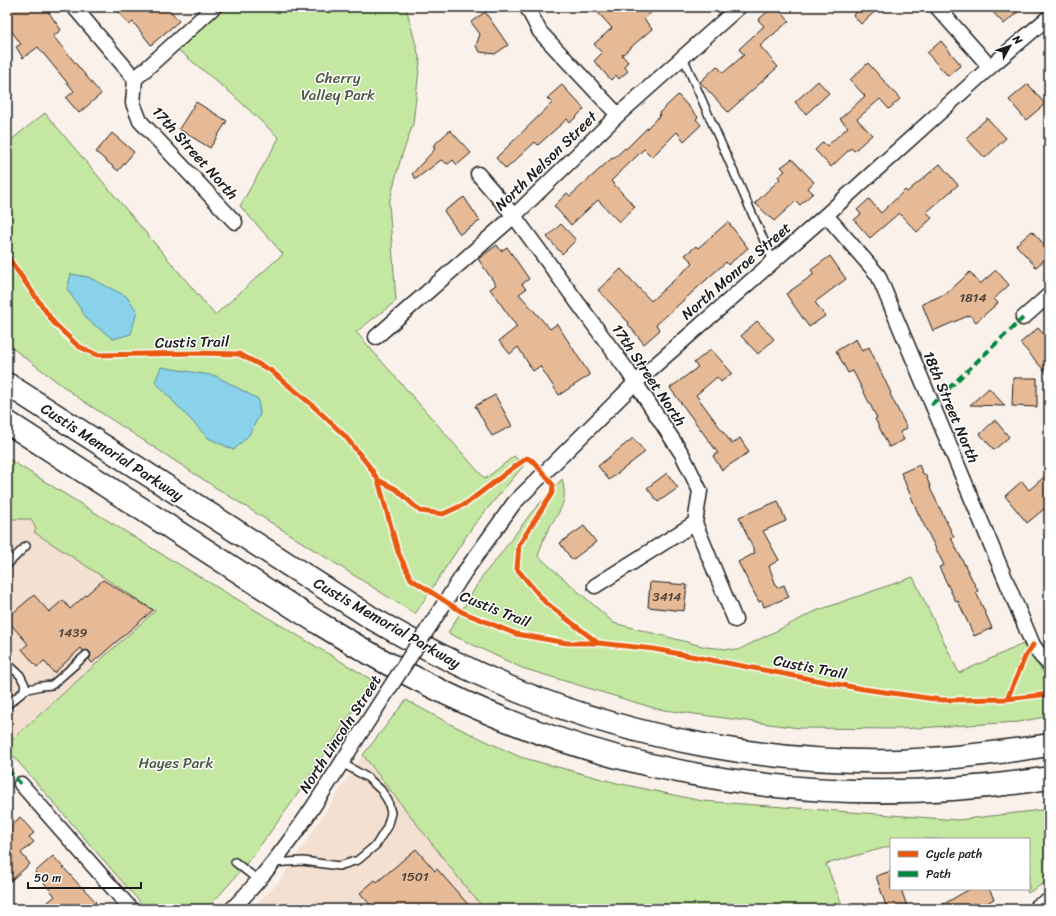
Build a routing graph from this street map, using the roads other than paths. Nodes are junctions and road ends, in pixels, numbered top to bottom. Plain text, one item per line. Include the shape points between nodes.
1 (74, 7) edge
2 (214, 7) edge
3 (527, 7) edge
4 (739, 7) edge
5 (938, 7) edge
6 (1049, 17) edge
7 (683, 57) junction
8 (990, 67) junction
9 (135, 78) junction
10 (618, 115) junction
11 (478, 174) dead end
12 (826, 215) junction
13 (514, 216) junction
14 (234, 222) dead end
15 (774, 261) junction
16 (1049, 295) edge
17 (1023, 318) dead end
18 (376, 337) dead end
19 (636, 382) junction
20 (7, 384) edge
21 (7, 422) edge
22 (695, 523) junction
23 (26, 546) dead end
24 (7, 565) edge
25 (466, 570) joint
26 (595, 586) dead end
27 (735, 620) dead end
28 (86, 655) dead end
29 (7, 663) edge
30 (1049, 664) edge
31 (24, 690) junction
32 (7, 705) edge
33 (1049, 745) edge
34 (342, 763) junction
35 (1049, 778) edge
36 (22, 784) dead end
37 (235, 862) dead end
38 (272, 863) junction
39 (258, 880) junction
40 (1049, 904) edge
41 (131, 909) edge
42 (232, 909) edge
43 (1039, 909) edge

1 - 9 street
2 - 9 street
3 - 10 street via 540,32
4 - 7 street, North Nelson Street
5 - 8 street
6 - 8 street, North Monroe Street
7 - 10 street, North Nelson Street
7 - 15 lane
8 - 12 street, North Monroe Street
9 - 14 street, 17th Street North via 133,103 140,121
10 - 13 street, North Nelson Street
11 - 13 street, 17th Street North
12 - 15 street, North Monroe Street
12 - 30 street, 18th Street North via 878,275 1033,645
13 - 18 street, North Nelson Street
13 - 19 street, 17th Street North
15 - 19 street, North Monroe Street
16 - 17 street
19 - 22 street, 17th Street North via 682,454 700,491
19 - 25 street, North Monroe Street via 514,503
20 - 33 highway, Custis Memorial Parkway via 348,604 428,649 520,692 624,727 678,740 814,759 925,759 981,755
21 - 35 highway via 361,648 446,694 549,736 609,755 682,773 811,790 929,790
22 - 26 street
22 - 27 street
23 - 24 lane
25 - 34 street, North Lincoln Street, bridge
28 - 31 lane via 52,685
29 - 31 lane via 24,680
31 - 32 lane
34 - 38 street, North Lincoln Street
34 - 38 lane via 368,778 388,801 391,813 387,827 376,845 358,860 339,866 303,862
36 - 41 street
37 - 39 lane
38 - 39 street, North Lincoln Street
39 - 42 street, North Lincoln Street
40 - 43 main road

